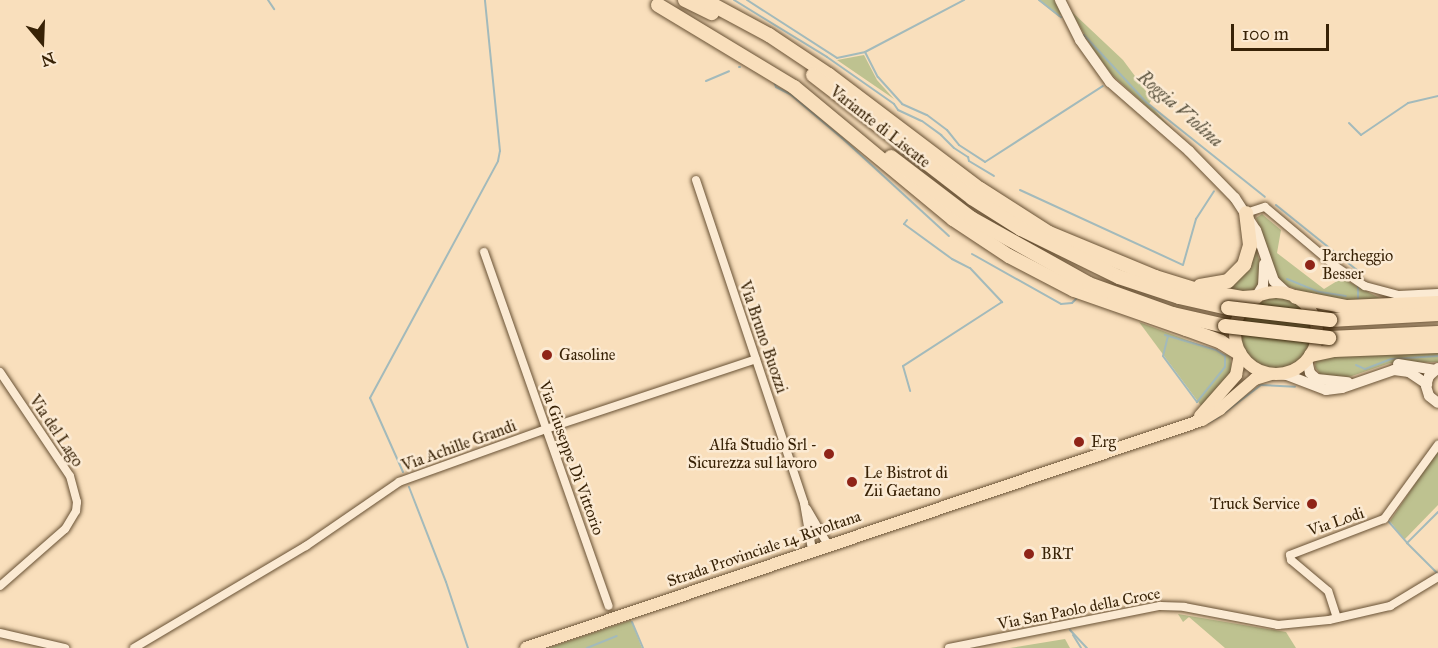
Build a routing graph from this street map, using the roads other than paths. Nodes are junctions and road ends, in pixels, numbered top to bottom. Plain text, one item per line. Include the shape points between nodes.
1 (685, 0) edge
2 (704, 0) edge
3 (1060, 0) edge
4 (653, 2) edge
5 (696, 180) dead end
6 (1246, 213) junction
7 (484, 252) dead end
8 (1263, 252) junction
9 (1143, 273) junction
10 (1438, 293) edge
11 (1291, 295) junction
12 (1256, 297) junction
13 (1438, 303) edge
14 (1438, 314) edge
15 (1438, 333) edge
16 (1438, 346) edge
17 (1240, 354) junction
18 (1309, 358) junction
19 (756, 359) junction
20 (1437, 369) edge
21 (0, 372) edge
22 (1274, 374) junction
23 (1376, 374) junction
24 (1358, 382) junction
25 (1427, 384) junction
26 (1438, 403) edge
27 (1183, 426) junction
28 (546, 429) junction
29 (1438, 445) edge
30 (804, 503) junction
31 (828, 545) junction
32 (812, 550) junction
33 (1438, 577) edge
34 (0, 586) edge
35 (609, 606) dead end
36 (1337, 618) junction
37 (0, 633) edge
38 (65, 648) edge
39 (134, 648) edge
40 (526, 648) edge
41 (949, 648) edge

1 - 14 highway, Variante di Liscate, bridge via 793,61 980,204 1087,263 1179,297 1228,308 1330,320
2 - 9 highway via 769,35 843,84 1024,219
3 - 6 main road via 1088,52 1113,85 1189,151
4 - 15 highway, Variante di Liscate, bridge via 774,68 962,212 1089,284 1173,314 1225,326 1329,338
4 - 17 highway via 794,87 953,219 1010,256 1074,290 1186,328
5 - 19 street, Via Bruno Buozzi
6 - 8 main road
6 - 9 highway via 1249,253 1242,269 1228,281 1197,286
6 - 10 street via 1265,207 1358,282 1399,295
7 - 28 street, Via Giuseppe Di Vittorio
8 - 11 main road via 1275,282
8 - 12 main road via 1264,282
9 - 12 highway via 1197,290
11 - 12 main road via 1269,292
11 - 13 highway via 1347,307
11 - 18 main road via 1309,308 1316,323 1316,341
12 - 17 main road via 1244,307 1236,323 1235,340
16 - 18 highway via 1334,350
17 - 22 main road via 1254,368
17 - 27 main road, Strada Provinciale 14 Rivoltana via 1234,378 1209,408
18 - 22 main road via 1294,370
18 - 24 main road via 1310,374 1317,379
19 - 28 street, Via Achille Grandi
19 - 30 street, Via Bruno Buozzi
20 - 23 main road via 1398,364
20 - 25 main road
21 - 34 street, Via del Lago via 70,476 77,502 65,529
22 - 24 main road via 1326,390
22 - 27 main road, Strada Provinciale 14 Rivoltana via 1255,379 1212,414
23 - 24 main road
23 - 25 main road via 1406,371
25 - 26 main road via 1429,396
27 - 31 main road, Strada Provinciale 14 Rivoltana
28 - 35 street, Via Giuseppe Di Vittorio
28 - 39 street, Via Achille Grandi via 399,482 306,546
29 - 36 street, Via Lodi via 1384,519 1290,555 1329,592
30 - 31 street, Via Bruno Buozzi
30 - 32 street, Via Bruno Buozzi
31 - 32 main road, Strada Provinciale 14 Rivoltana
32 - 40 main road, Strada Provinciale 14 Rivoltana
33 - 36 street, Via San Paolo della Croce via 1390,606
36 - 41 street, Via San Paolo della Croce via 1284,625 1160,606
37 - 38 street

